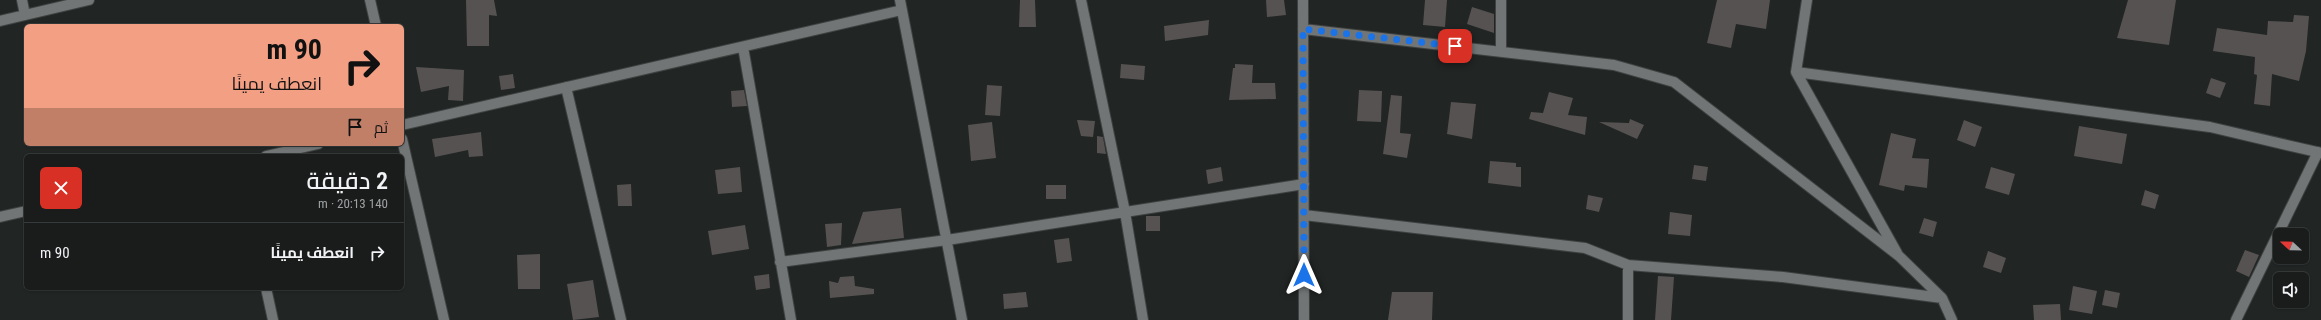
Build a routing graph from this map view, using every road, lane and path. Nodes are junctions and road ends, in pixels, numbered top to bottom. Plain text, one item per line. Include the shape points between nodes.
1 (22, 0) edge
2 (89, 0) edge
3 (370, 0) edge
4 (1081, 0) edge
5 (1303, 0) edge
6 (1501, 0) edge
7 (1807, 0) edge
8 (901, 5) edge
9 (25, 15) junction
10 (0, 21) edge
11 (376, 24) edge
12 (1303, 29) junction
13 (742, 47) junction
14 (1501, 52) junction
15 (1796, 72) junction
16 (566, 87) junction
17 (404, 125) edge
18 (309, 146) edge
19 (404, 146) edge
20 (2319, 152) edge
21 (275, 154) edge
22 (1304, 184) junction
23 (24, 211) edge
24 (1125, 212) junction
25 (1304, 215) junction
26 (0, 217) edge
27 (947, 240) junction
28 (1899, 256) junction
29 (780, 262) junction
30 (1628, 265) junction
31 (266, 290) edge
32 (1942, 298) junction
33 (273, 320) edge
34 (444, 320) edge
35 (621, 320) edge
36 (791, 320) edge
37 (962, 320) edge
38 (1143, 320) edge
39 (1304, 320) edge
40 (1628, 320) edge
41 (1952, 320) edge
42 (2236, 320) edge

1 - 9 street
2 - 9 street
3 - 11 street
4 - 24 street
5 - 12 street
6 - 14 street
7 - 15 street
8 - 13 street
8 - 27 street
9 - 10 street
12 - 14 street
12 - 22 street
13 - 16 street
13 - 29 street
14 - 28 street via 1614,65 1674,82
15 - 20 street via 2210,127
15 - 28 street
16 - 17 street
16 - 35 street
18 - 21 street
19 - 34 street
20 - 42 street
22 - 24 street
22 - 25 street
23 - 26 street
24 - 27 street
24 - 38 street
25 - 30 street via 1585,248
25 - 39 street
27 - 29 street
27 - 37 street
28 - 32 street
29 - 36 street
30 - 32 street via 1783,277
30 - 40 street
31 - 33 street
32 - 41 street

